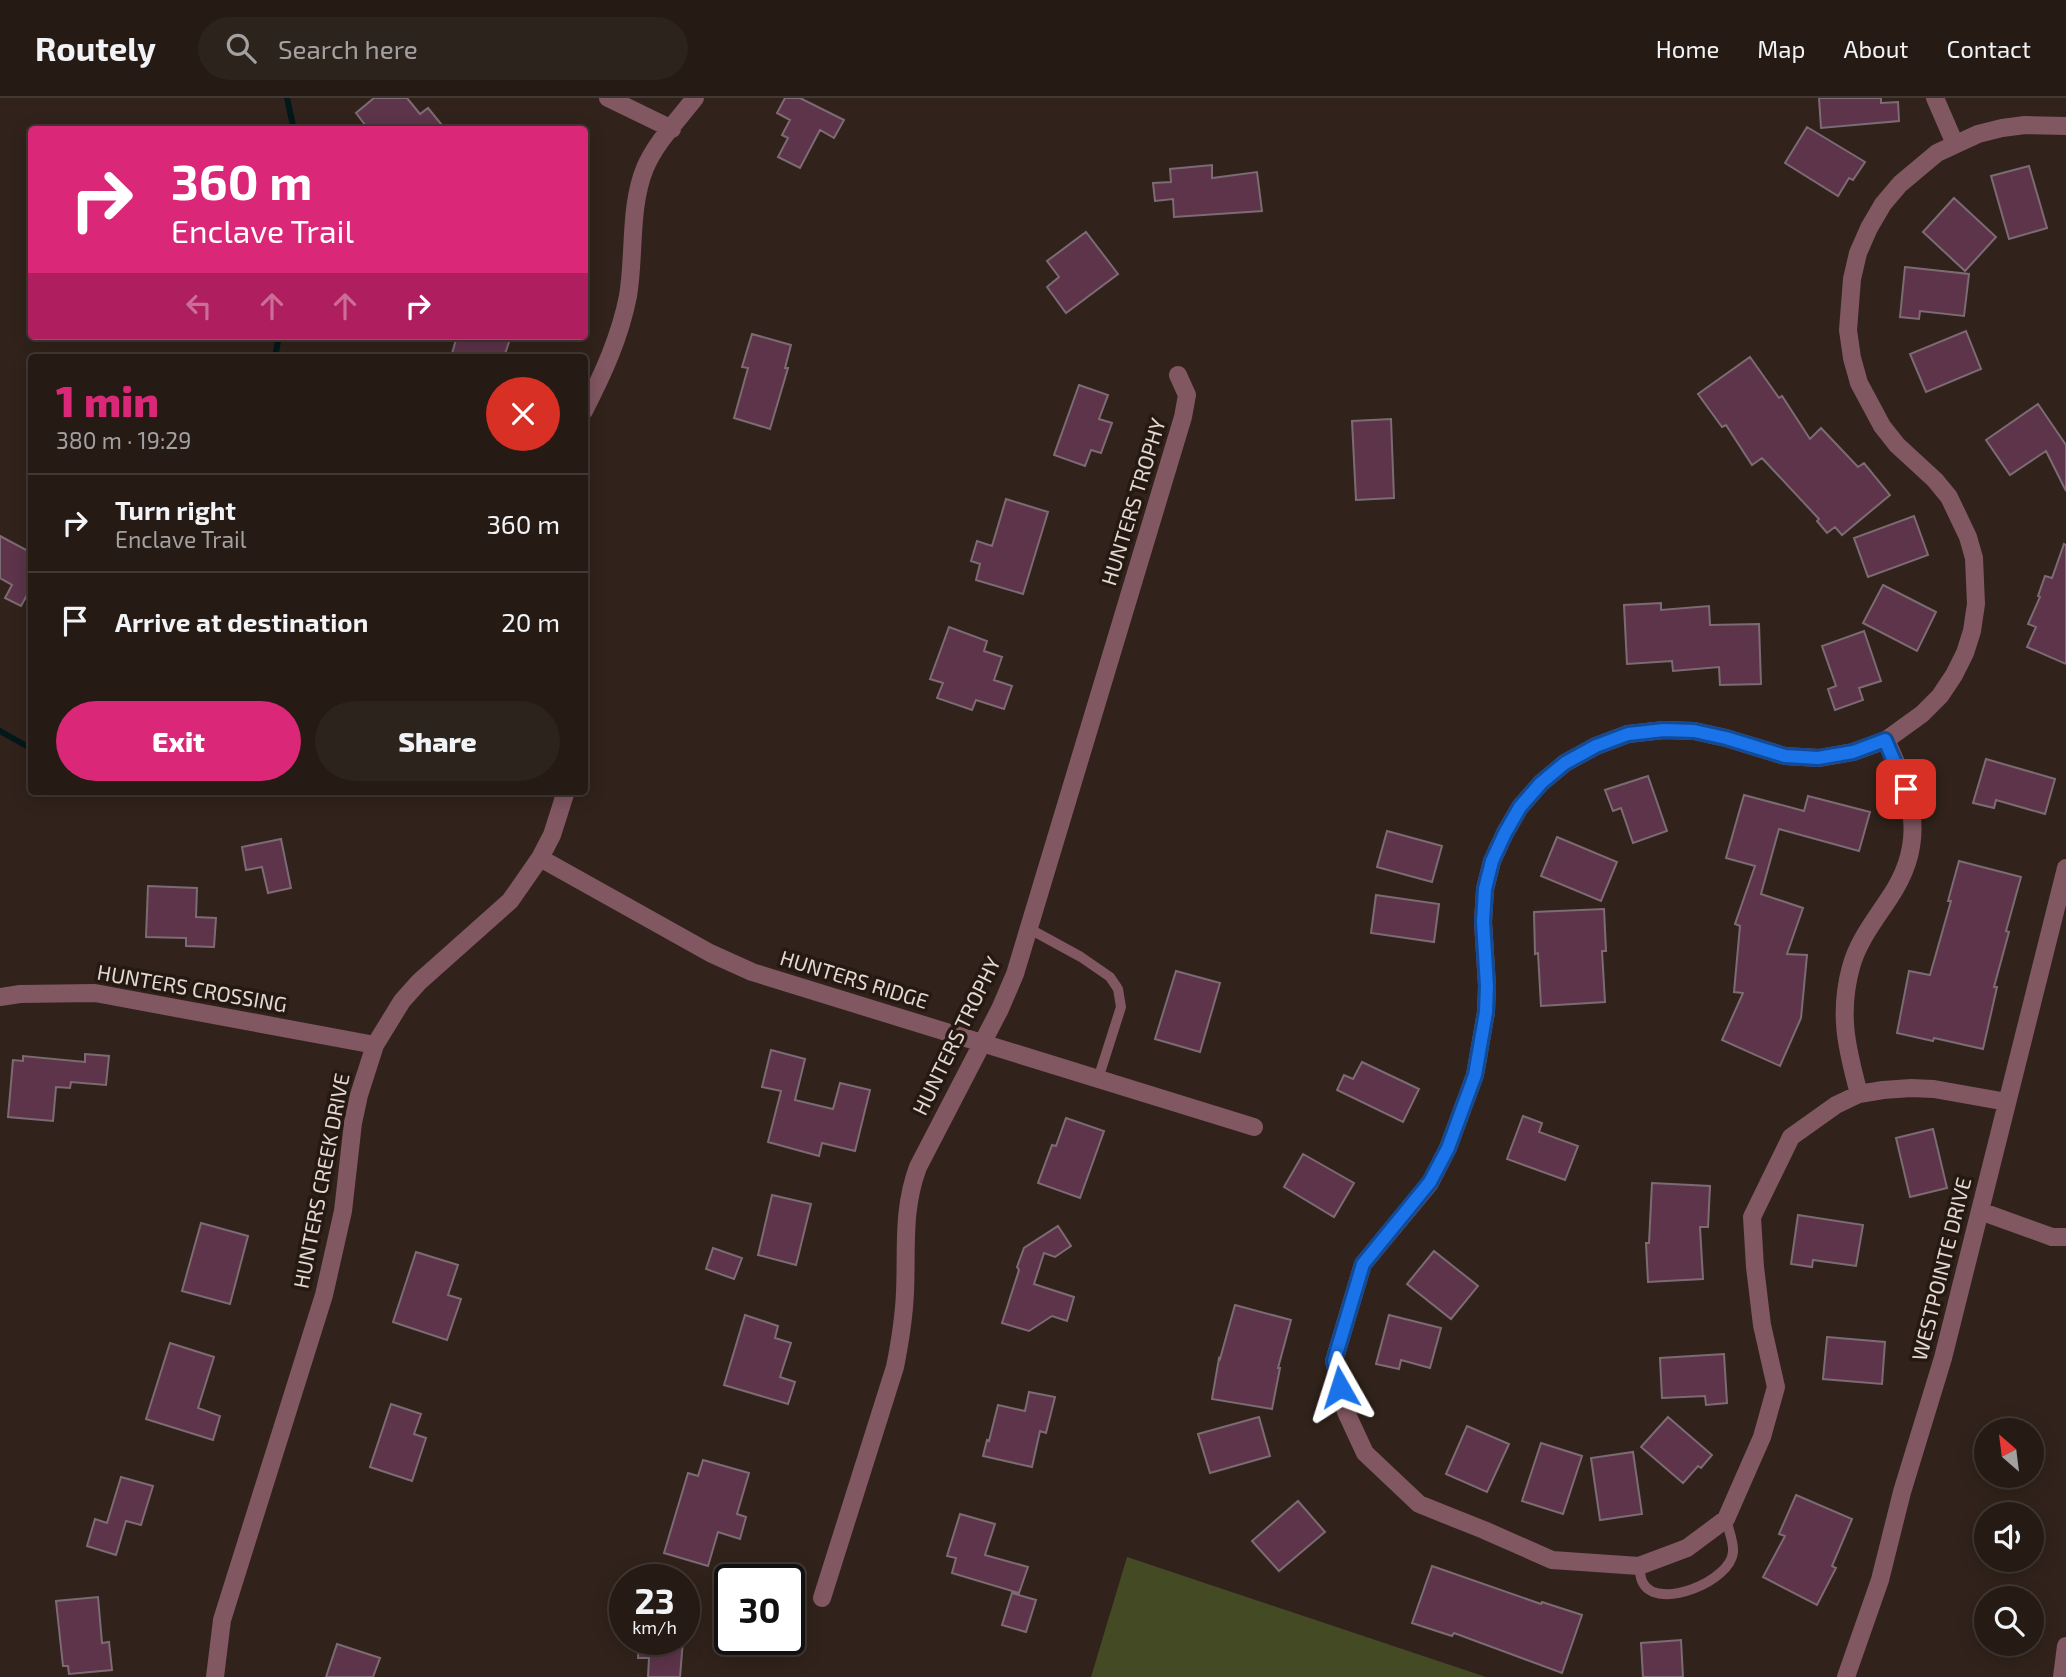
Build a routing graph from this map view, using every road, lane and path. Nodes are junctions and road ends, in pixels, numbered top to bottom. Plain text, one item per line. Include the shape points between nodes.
1 (608, 98) edge
2 (695, 98) edge
3 (1935, 98) edge
4 (2066, 126) edge
5 (672, 129) junction
6 (1955, 144) junction
7 (1178, 375) dead end
8 (588, 402) edge
9 (1885, 740) junction
10 (565, 795) edge
11 (540, 858) junction
12 (2066, 868) edge
13 (1028, 928) junction
14 (0, 997) edge
15 (982, 1043) junction
16 (375, 1045) junction
17 (1098, 1079) junction
18 (1859, 1094) junction
19 (2007, 1102) junction
20 (1254, 1127) dead end
21 (1980, 1211) junction
22 (2066, 1237) edge
23 (1726, 1519) junction
24 (1639, 1566) junction
25 (822, 1598) dead end
26 (2066, 1646) edge
27 (215, 1677) edge
28 (1846, 1677) edge
29 (2062, 1677) edge

1 - 5 street
2 - 5 street
3 - 6 street
4 - 6 street via 2002,128
5 - 8 street via 644,169 622,319
6 - 9 street via 1917,168 1883,204 1858,253 1848,305 1858,383 1882,426 1949,497 1968,537 1976,578 1972,631 1954,675 1923,714
7 - 13 street, HUNTERS TROPHY via 1187,395 1183,417
9 - 18 street via 1906,789 1913,832 1902,875 1862,941 1846,989 1845,1035
9 - 24 street via 1818,758 1785,756 1694,731 1628,734 1565,763 1541,783 1505,833 1485,889 1486,1012 1475,1075 1463,1110 1430,1182 1363,1264 1334,1361 1346,1412 1364,1453 1419,1504 1552,1560
10 - 11 street, HUNTERS CREEK DRIVE
11 - 15 street, HUNTERS RIDGE via 732,964
11 - 16 street, HUNTERS CREEK DRIVE via 510,901 402,1001
12 - 19 street, WESTPOINTE DRIVE
13 - 15 street, HUNTERS TROPHY via 1015,974
13 - 17 lane via 1111,977 1118,989 1121,1007
14 - 16 street, HUNTERS CROSSING via 95,993
15 - 17 street, HUNTERS RIDGE
15 - 25 street, HUNTERS TROPHY via 910,1189 905,1293 895,1367
16 - 27 street, HUNTERS CREEK DRIVE via 357,1104 343,1211 324,1295 222,1620
17 - 20 street, HUNTERS RIDGE
18 - 19 street via 1911,1088
18 - 23 street via 1791,1137 1752,1217 1762,1325 1776,1387 1762,1437
19 - 21 street, WESTPOINTE DRIVE
21 - 22 street via 2052,1237
21 - 28 street, WESTPOINTE DRIVE via 1880,1580
23 - 24 street via 1688,1548
23 - 24 lane via 1733,1553 1725,1569 1708,1583 1677,1594 1659,1593 1642,1582
26 - 29 street

